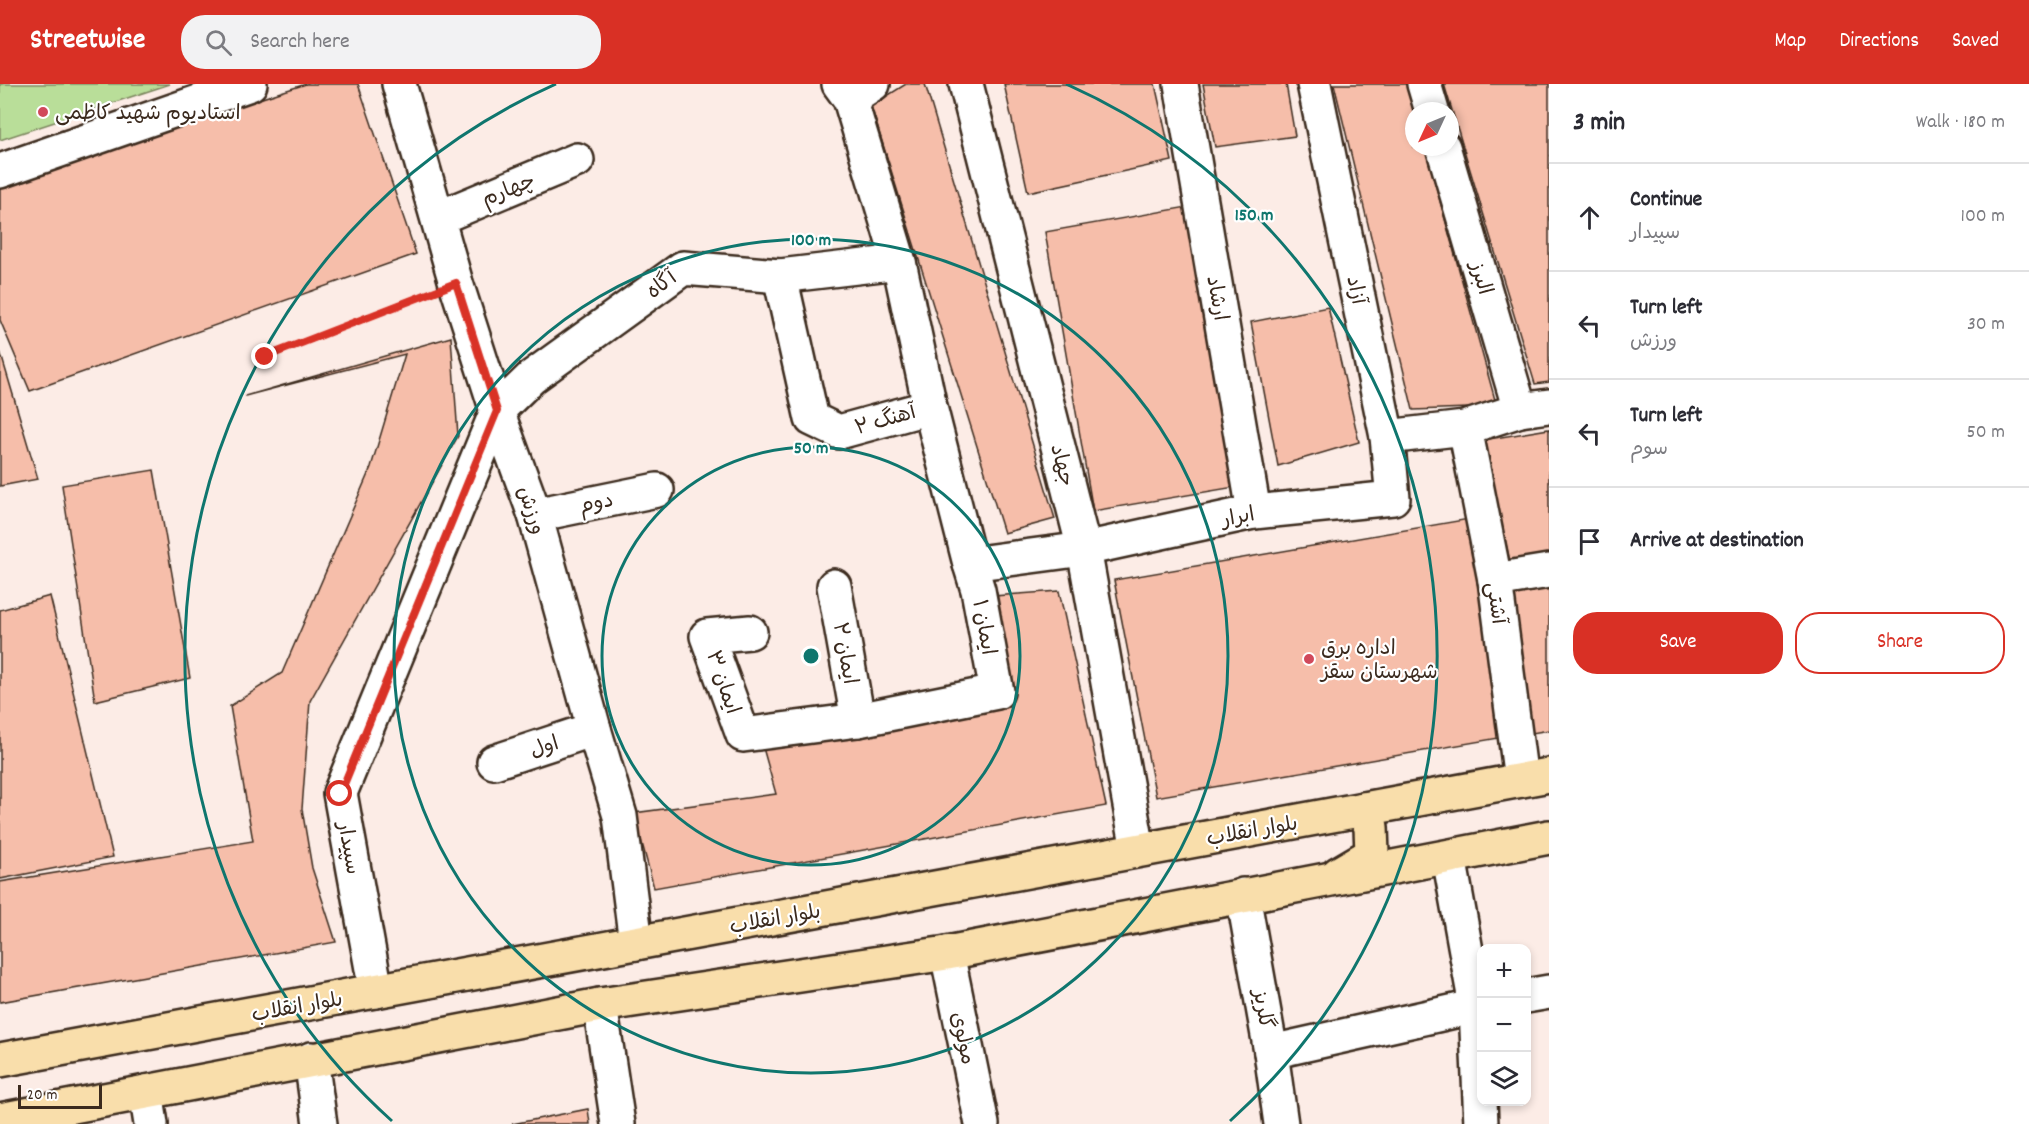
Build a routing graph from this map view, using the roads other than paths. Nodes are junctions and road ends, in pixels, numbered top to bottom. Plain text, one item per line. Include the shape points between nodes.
1 (250, 84) edge
2 (399, 84) edge
3 (966, 84) edge
4 (1181, 84) edge
5 (1314, 84) edge
6 (1424, 84) edge
7 (854, 89) edge
8 (176, 96) edge
9 (1429, 102) edge
10 (1446, 156) edge
11 (577, 160) dead end
12 (0, 171) edge
13 (438, 218) junction
14 (899, 262) junction
15 (780, 276) junction
16 (930, 407) junction
17 (1535, 408) edge
18 (497, 411) junction
19 (1465, 428) junction
20 (1387, 437) junction
21 (657, 490) dead end
22 (1394, 498) joint
23 (1254, 512) junction
24 (535, 515) junction
25 (1084, 549) junction
26 (969, 564) junction
27 (1549, 571) edge
28 (1495, 580) junction
29 (834, 586) dead end
30 (750, 632) dead end
31 (858, 720) junction
32 (594, 729) junction
33 (494, 762) dead end
34 (1535, 777) edge
35 (1363, 809) junction
36 (1549, 837) edge
37 (1138, 850) junction
38 (1449, 857) junction
39 (1328, 880) junction
40 (1243, 895) junction
41 (636, 943) junction
42 (946, 953) junction
43 (376, 991) junction
44 (1549, 992) edge
45 (1531, 995) edge
46 (1477, 998) edge
47 (600, 1005) junction
48 (1477, 1006) edge
49 (1271, 1052) junction
50 (1480, 1052) edge
51 (311, 1059) junction
52 (0, 1060) edge
53 (146, 1092) junction
54 (0, 1120) edge
55 (151, 1124) edge
56 (320, 1124) edge
57 (618, 1124) edge
58 (982, 1124) edge
59 (1281, 1124) edge
60 (1481, 1124) edge

1 - 8 street
2 - 13 street, ورزش
3 - 25 street, جهاد
4 - 23 street, ارشاد
5 - 20 street, آزاد
6 - 9 street
7 - 14 street, ایمان ۱
8 - 12 street
10 - 17 street, البرز
11 - 13 street, چهارم
13 - 18 street, ورزش
14 - 15 street, آگاه
14 - 16 street, ایمان ۱
15 - 16 street, آهنگ ۲ via 812,419 839,432
15 - 18 street, آگاه via 683,268 532,377
16 - 26 street, ایمان ۱
17 - 19 street
18 - 24 street, ورزش
18 - 43 street, سپیدار via 340,794
19 - 20 street
19 - 28 street, آشتی
20 - 22 street, آزاد
21 - 24 street, دوم
22 - 23 street, ابرار
23 - 25 street, ابرار
24 - 32 street, ورزش
25 - 26 street, ابرار
25 - 37 street, جهاد
26 - 31 street, ایمان ۱ via 978,590 997,692
27 - 28 street
28 - 34 street, آشتی
29 - 31 street, ایمان ۲
30 - 31 street, ایمان ۳ via 707,636 743,735
32 - 33 street, اول
32 - 41 street, ورزش via 620,816
34 - 35 main road, بلوار انقلاب
35 - 37 main road, بلوار انقلاب
35 - 39 main road via 1371,827 1372,854
36 - 38 main road
37 - 41 main road, بلوار انقلاب
38 - 39 main road
38 - 46 street
39 - 40 main road
40 - 42 main road
40 - 49 street, گلریز
41 - 43 main road, بلوار انقلاب
42 - 47 main road
42 - 58 street, مولوی
43 - 52 main road, بلوار انقلاب
44 - 45 street
47 - 51 main road
47 - 57 street
48 - 49 street
49 - 59 street, گلریز
50 - 60 street
51 - 53 main road
51 - 56 street
53 - 54 main road
53 - 55 street

